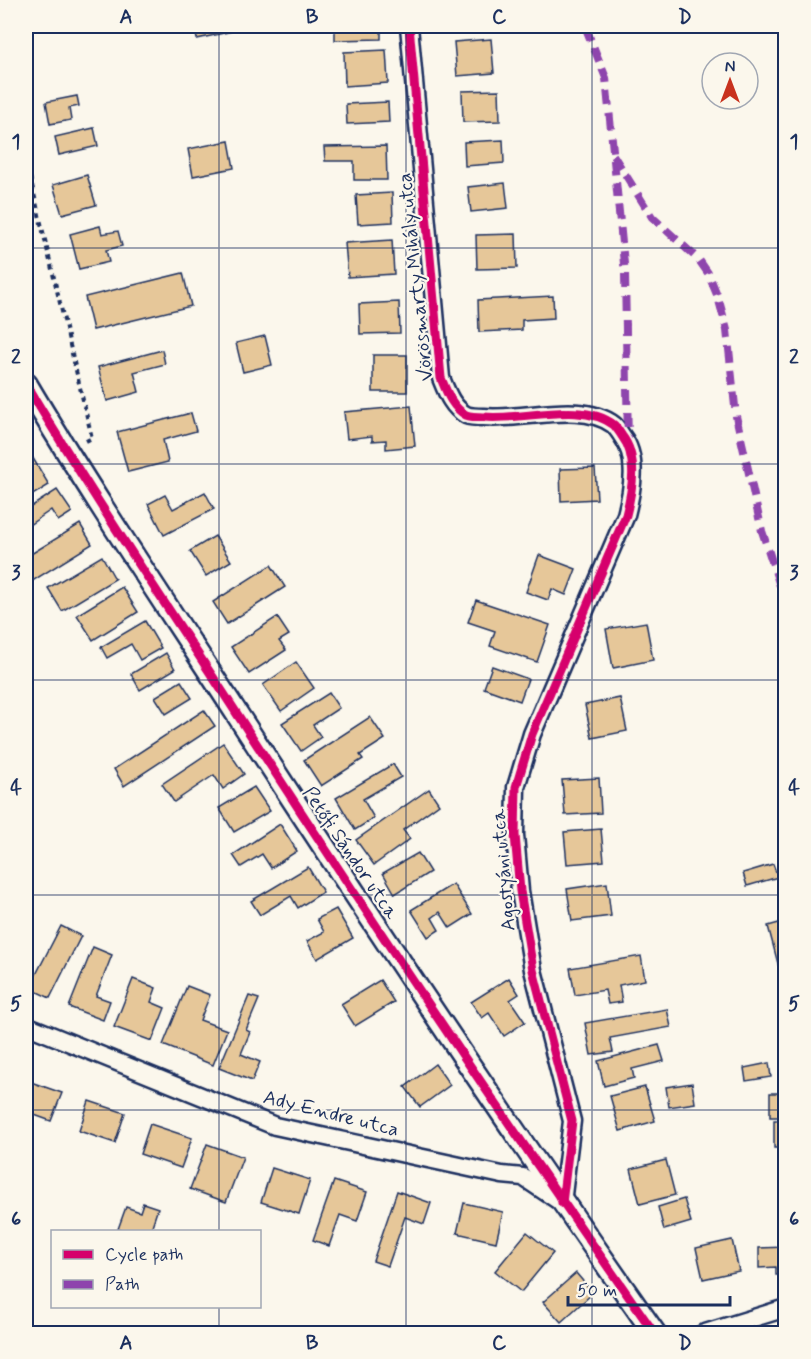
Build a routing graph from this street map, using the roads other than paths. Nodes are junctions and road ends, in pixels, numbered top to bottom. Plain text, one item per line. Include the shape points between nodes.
1 (409, 26) edge
2 (26, 384) edge
3 (628, 444) joint
4 (26, 1025) edge
5 (562, 1203) junction
6 (786, 1308) edge
7 (655, 1334) edge
8 (702, 1334) edge

1 - 3 street, Vörösmarty Mihály utca via 441,378 450,401 467,416 594,416 614,426
2 - 5 street, Petőfi Sándor utca via 314,833
3 - 5 street, Agostyáni utca via 633,491 626,515 532,734 516,787 520,891 533,970 572,1121
4 - 5 street, Ady Endre utca via 275,1125 523,1177
5 - 7 street, Petőfi Sándor utca
6 - 8 street

